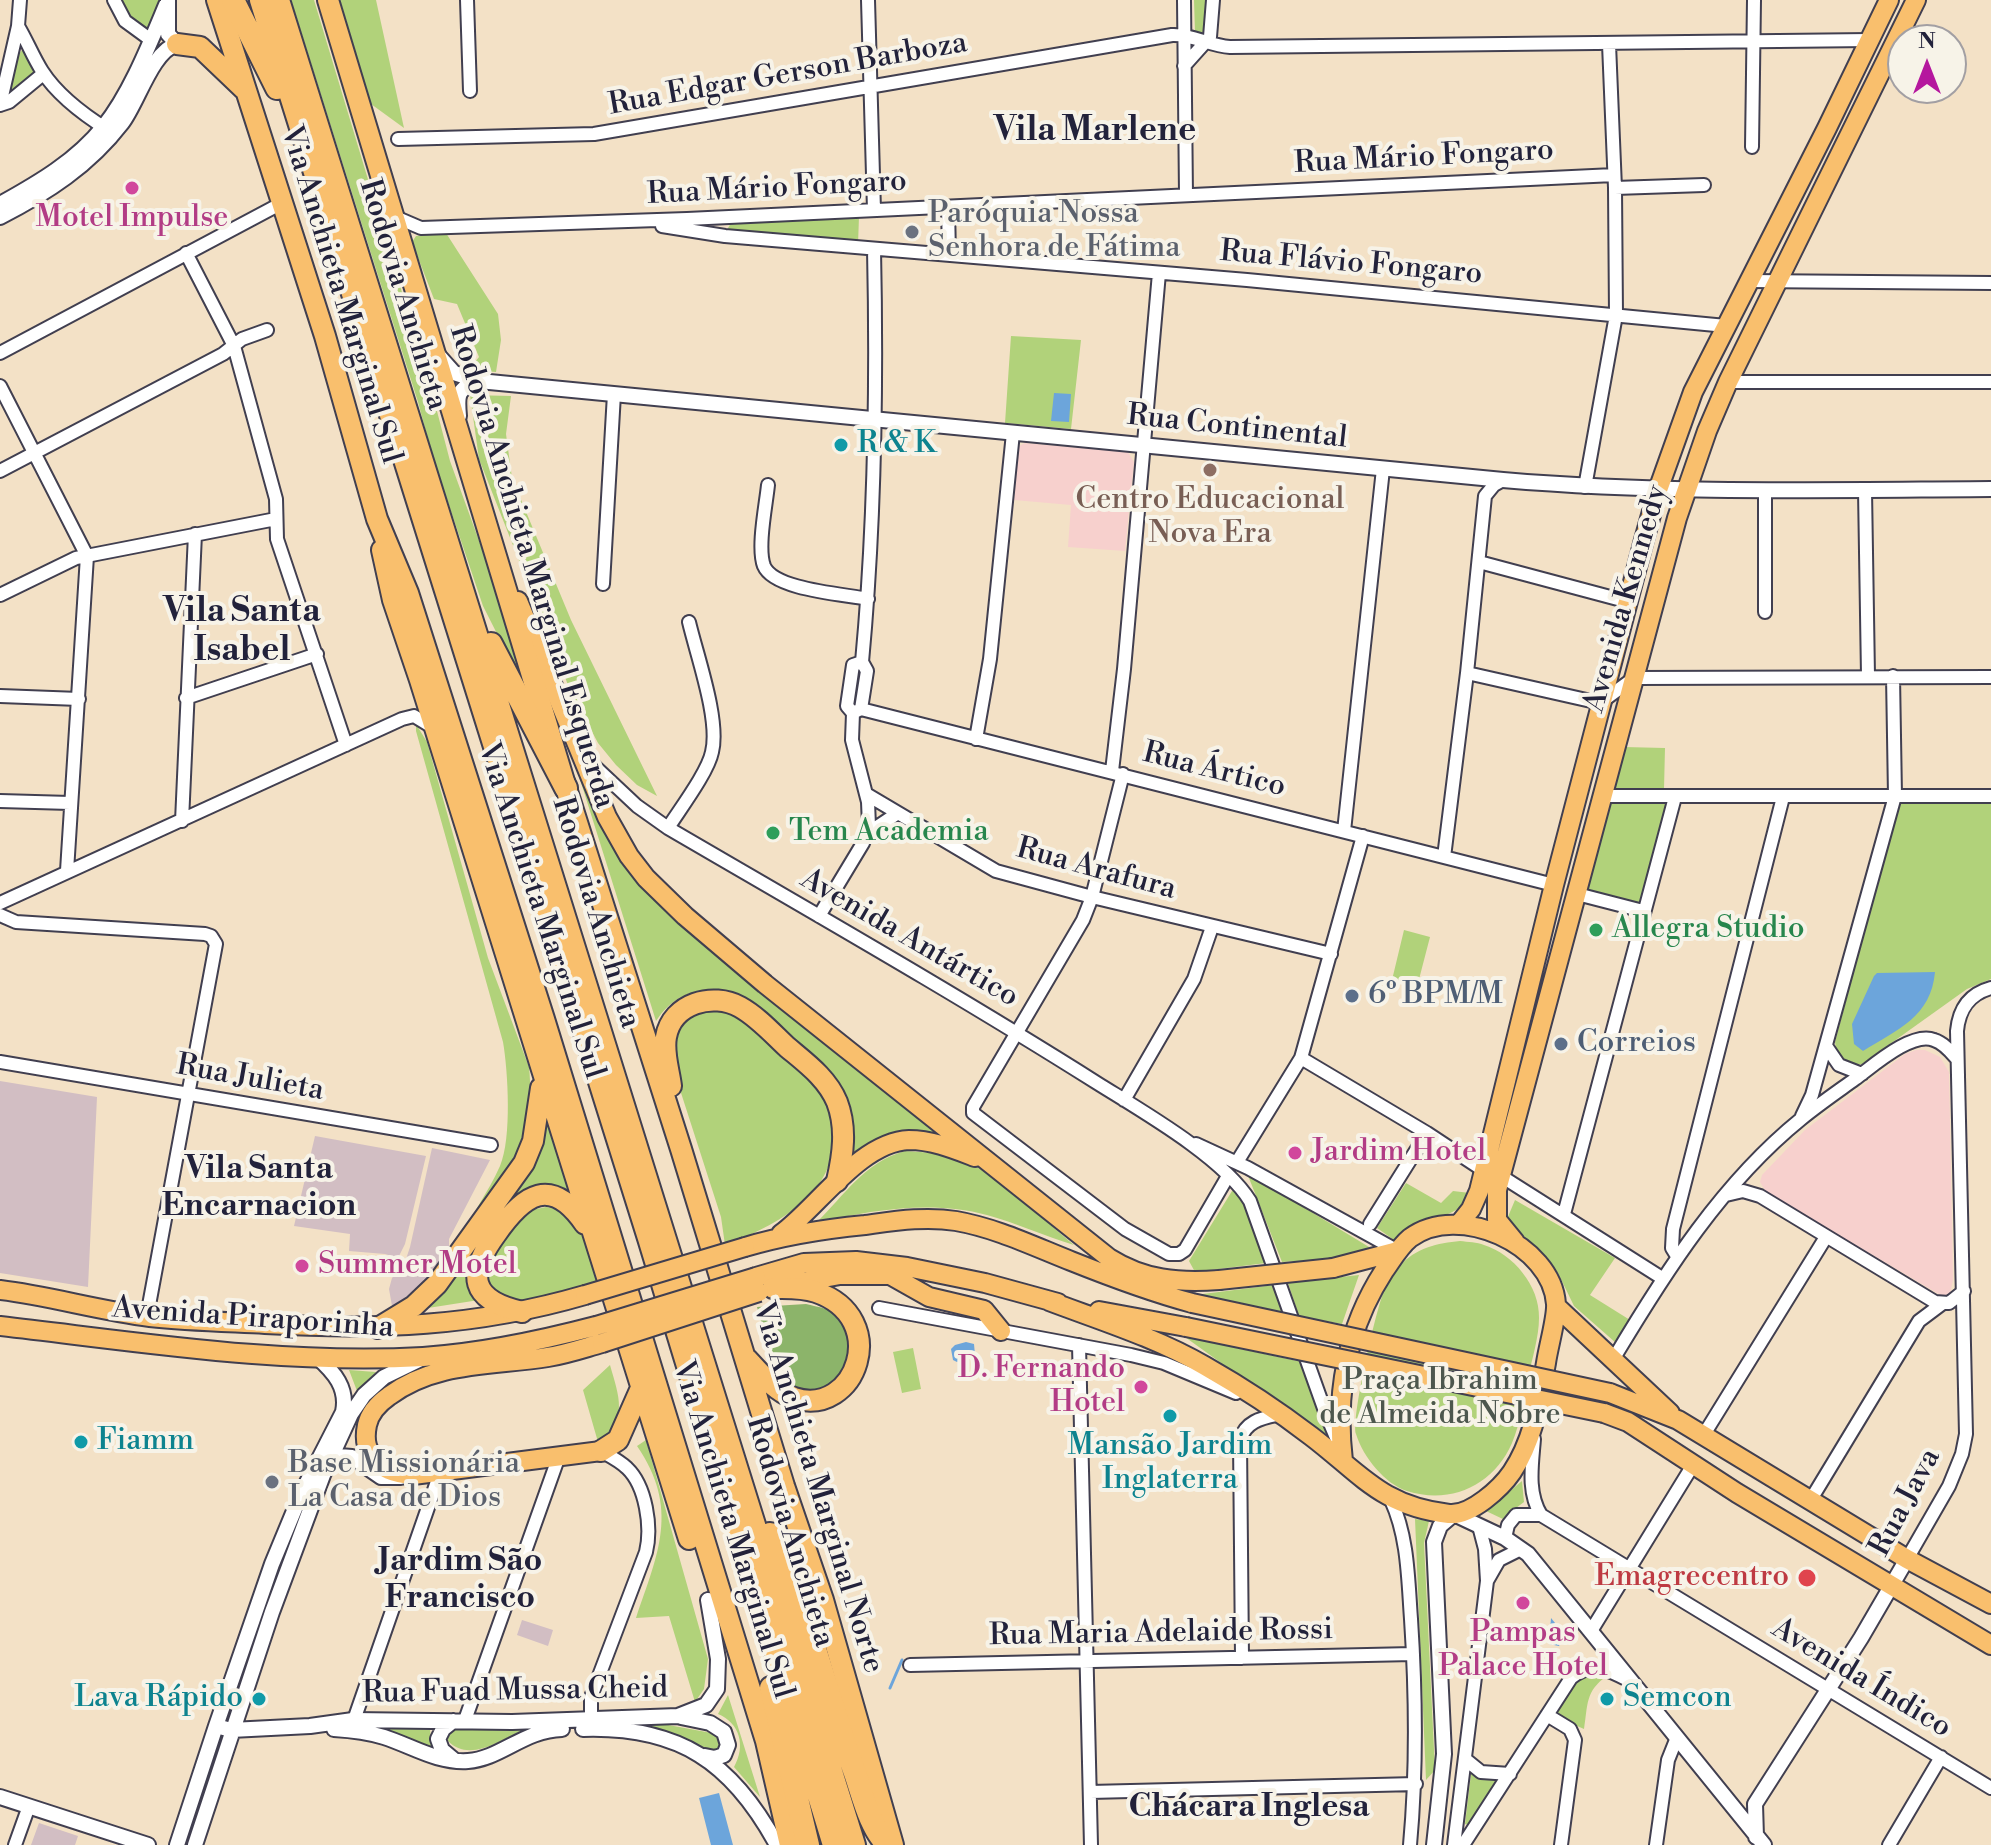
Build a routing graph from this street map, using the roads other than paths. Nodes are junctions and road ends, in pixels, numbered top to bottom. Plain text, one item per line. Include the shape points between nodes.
1 (20, 0) edge
2 (114, 0) edge
3 (168, 0) edge
4 (217, 0) edge
5 (233, 0) edge
6 (261, 0) edge
7 (278, 0) edge
8 (328, 0) edge
9 (467, 0) edge
10 (868, 0) edge
11 (1184, 0) edge
12 (1213, 0) edge
13 (1754, 0) edge
14 (1889, 0) edge
15 (1916, 0) edge
16 (18, 26) junction
17 (1183, 35) junction
18 (151, 40) junction
19 (1754, 40) junction
20 (1870, 40) junction
21 (1206, 43) junction
22 (177, 44) junction
23 (1609, 44) junction
24 (1183, 67) junction
25 (151, 71) junction
26 (43, 74) junction
27 (870, 89) junction
28 (246, 90) junction
29 (470, 91) dead end
30 (0, 105) edge
31 (109, 130) junction
32 (398, 139) dead end
33 (304, 140) junction
34 (1752, 147) dead end
35 (1615, 182) junction
36 (1704, 185) dead end
37 (1186, 195) junction
38 (282, 203) junction
39 (0, 204) edge
40 (948, 207) junction
41 (874, 210) junction
42 (393, 216) junction
43 (0, 217) edge
44 (726, 217) junction
45 (637, 221) junction
46 (421, 228) junction
47 (725, 236) junction
48 (403, 247) junction
49 (874, 249) junction
50 (186, 253) junction
51 (949, 255) junction
52 (1159, 273) junction
53 (1749, 281) junction
54 (1776, 281) junction
55 (1991, 283) edge
56 (1616, 315) junction
57 (1726, 326) junction
58 (267, 330) dead end
59 (432, 344) junction
60 (234, 346) junction
61 (0, 353) edge
62 (479, 381) junction
63 (1728, 382) junction
64 (1991, 382) edge
65 (0, 386) edge
66 (614, 394) junction
67 (876, 418) junction
68 (1013, 433) junction
69 (461, 439) junction
70 (1145, 446) junction
71 (36, 454) junction
72 (1383, 469) junction
73 (0, 471) edge
74 (1470, 477) junction
75 (1503, 480) junction
76 (768, 485) dead end
77 (1585, 487) junction
78 (1991, 489) edge
79 (1658, 490) junction
80 (1765, 490) junction
81 (1865, 490) junction
82 (1686, 491) junction
83 (1485, 496) junction
84 (276, 519) junction
85 (377, 519) junction
86 (487, 524) junction
87 (195, 534) junction
88 (87, 556) junction
89 (1479, 562) junction
90 (603, 584) dead end
91 (461, 585) junction
92 (0, 595) edge
93 (868, 599) junction
94 (1629, 602) junction
95 (1765, 612) dead end
96 (689, 622) dead end
97 (317, 654) junction
98 (1467, 673) junction
99 (1868, 676) junction
100 (1893, 676) junction
101 (1991, 677) edge
102 (1634, 678) junction
103 (420, 680) junction
104 (0, 696) edge
105 (186, 698) junction
106 (79, 699) junction
107 (1604, 700) junction
108 (857, 711) junction
109 (410, 716) junction
110 (436, 731) junction
111 (976, 739) junction
112 (346, 745) junction
113 (577, 749) junction
114 (1117, 773) junction
115 (566, 788) junction
116 (866, 794) junction
117 (1602, 796) junction
118 (1895, 796) junction
119 (1991, 796) edge
120 (1675, 797) junction
121 (1783, 797) junction
122 (0, 801) edge
123 (70, 803) junction
124 (898, 813) junction
125 (182, 821) junction
126 (668, 828) junction
127 (1344, 831) junction
128 (868, 833) junction
129 (1363, 836) junction
130 (1444, 857) junction
131 (67, 871) junction
132 (1554, 885) junction
133 (1577, 894) junction
134 (1092, 897) junction
135 (0, 903) edge
136 (1643, 911) junction
137 (0, 915) edge
138 (819, 916) junction
139 (1212, 927) junction
140 (1331, 954) junction
141 (1991, 988) edge
142 (1017, 1032) junction
143 (1826, 1046) junction
144 (1301, 1058) junction
145 (1957, 1059) junction
146 (0, 1062) edge
147 (1862, 1074) junction
148 (543, 1076) junction
149 (187, 1094) junction
150 (1124, 1100) junction
151 (1800, 1120) junction
152 (1427, 1133) junction
153 (1183, 1138) junction
154 (491, 1145) dead end
155 (681, 1149) junction
156 (1237, 1162) junction
157 (993, 1164) junction
158 (1755, 1164) junction
159 (1492, 1173) junction
160 (1228, 1176) junction
161 (837, 1181) junction
162 (1726, 1195) junction
163 (1760, 1196) junction
164 (1564, 1214) junction
165 (1370, 1224) dead end
166 (1459, 1224) junction
167 (592, 1234) junction
168 (1826, 1237) junction
169 (776, 1238) junction
170 (1515, 1242) junction
171 (1398, 1251) junction
172 (1677, 1256) junction
173 (890, 1275) junction
174 (1662, 1278) junction
175 (985, 1283) junction
176 (763, 1286) junction
177 (0, 1290) edge
178 (1964, 1291) junction
179 (1919, 1293) junction
180 (1049, 1301) junction
181 (1943, 1303) junction
182 (1557, 1307) junction
183 (879, 1308) dead end
184 (522, 1312) junction
185 (147, 1316) junction
186 (1919, 1321) junction
187 (0, 1326) edge
188 (378, 1328) junction
189 (1001, 1331) junction
190 (599, 1334) junction
191 (1079, 1345) junction
192 (743, 1354) junction
193 (317, 1357) junction
194 (425, 1357) junction
195 (1614, 1358) junction
196 (502, 1362) junction
197 (641, 1388) junction
198 (1258, 1399) junction
199 (1281, 1414) junction
200 (1678, 1420) junction
201 (1536, 1421) junction
202 (346, 1427) junction
203 (1703, 1436) junction
204 (601, 1451) junction
205 (328, 1455) junction
206 (1342, 1455) junction
207 (559, 1456) junction
208 (357, 1459) junction
209 (1693, 1465) junction
210 (440, 1473) junction
211 (413, 1475) junction
212 (723, 1484) junction
213 (747, 1498) junction
214 (1391, 1500) junction
215 (1810, 1501) junction
216 (1454, 1514) junction
217 (1541, 1515) junction
218 (1479, 1526) junction
219 (1505, 1538) junction
220 (1521, 1549) junction
221 (1907, 1559) junction
222 (1630, 1570) junction
223 (1487, 1581) junction
224 (1891, 1586) junction
225 (708, 1600) junction
226 (1991, 1604) edge
227 (1591, 1631) junction
228 (1991, 1645) edge
229 (1413, 1654) junction
230 (1242, 1658) junction
231 (1087, 1661) junction
232 (910, 1665) dead end
233 (1630, 1681) junction
234 (1827, 1689) junction
235 (1547, 1715) junction
236 (678, 1716) junction
237 (591, 1719) junction
238 (354, 1720) junction
239 (459, 1721) junction
240 (216, 1726) junction
241 (310, 1726) junction
242 (231, 1730) junction
243 (1676, 1740) junction
244 (766, 1741) junction
245 (704, 1756) junction
246 (1941, 1757) junction
247 (1465, 1759) junction
248 (456, 1761) junction
249 (1510, 1774) junction
250 (1416, 1784) junction
251 (1991, 1788) edge
252 (1090, 1792) junction
253 (0, 1797) edge
254 (29, 1806) junction
255 (1759, 1842) edge
256 (15, 1845) edge
257 (148, 1845) edge
258 (177, 1845) edge
259 (195, 1845) edge
260 (777, 1845) edge
261 (790, 1845) edge
262 (808, 1845) edge
263 (834, 1845) edge
264 (854, 1845) edge
265 (890, 1845) edge
266 (1091, 1845) edge
267 (1410, 1845) edge
268 (1434, 1845) edge
269 (1454, 1845) edge
270 (1463, 1845) edge
271 (1561, 1845) edge
272 (1656, 1845) edge
273 (1889, 1845) edge

1 - 16 street
2 - 18 street via 125,21
3 - 18 street
3 - 22 street via 168,34
4 - 28 highway, Via Anchieta Marginal Sul
5 - 33 highway
6 - 33 highway, Rodovia Anchieta
7 - 91 highway, Rodovia Anchieta
8 - 42 highway, Rodovia Anchieta Marginal Esquerda
9 - 29 street
10 - 27 street
11 - 17 street
12 - 21 street via 1212,34
13 - 19 street
14 - 20 main road, Avenida Kennedy
15 - 54 main road, Avenida Kennedy
16 - 26 street
16 - 30 street
17 - 21 street
17 - 24 street
17 - 27 street, Rua Edgar Gerson Barboza
18 - 25 street
18 - 31 street
19 - 20 street
19 - 23 street
19 - 34 street
20 - 53 main road, Avenida Kennedy
21 - 23 street
21 - 24 street
22 - 25 street via 164,50
22 - 28 highway via 203,49
23 - 35 street
24 - 37 street
25 - 31 street via 134,105
26 - 30 street
26 - 31 street
27 - 32 street, Rua Edgar Gerson Barboza via 594,134
27 - 41 street
28 - 38 highway, Via Anchieta Marginal Sul
31 - 39 street
31 - 43 street via 74,173
33 - 212 highway, Rodovia Anchieta
35 - 36 street, Rua Mário Fongaro
35 - 37 street, Rua Mário Fongaro
35 - 56 street
37 - 40 street, Rua Mário Fongaro
38 - 50 street
38 - 85 highway, Via Anchieta Marginal Sul
40 - 41 street, Rua Mário Fongaro
40 - 51 street
41 - 44 street, Rua Mário Fongaro
42 - 46 street
42 - 48 highway, Rodovia Anchieta Marginal Esquerda
44 - 45 street, Rua Mário Fongaro
44 - 47 street
45 - 46 street, Rua Mário Fongaro
45 - 47 street, Rua Flávio Fongaro
46 - 48 street
47 - 49 street, Rua Flávio Fongaro
48 - 59 highway, Rodovia Anchieta Marginal Esquerda
49 - 51 street, Rua Flávio Fongaro
49 - 67 street
50 - 60 street
50 - 61 street
51 - 52 street, Rua Flávio Fongaro
52 - 56 street, Rua Flávio Fongaro
52 - 70 street
53 - 54 street
53 - 57 main road, Avenida Kennedy
54 - 55 street
54 - 63 main road, Avenida Kennedy
56 - 57 street, Rua Flávio Fongaro
56 - 77 street
57 - 79 main road, Avenida Kennedy via 1686,410
58 - 60 street
59 - 62 street, Rua Continental via 448,368
59 - 69 highway, Rodovia Anchieta Marginal Esquerda
60 - 71 street
60 - 84 street via 276,499
62 - 66 street, Rua Continental
62 - 69 street via 460,391
63 - 64 street
63 - 82 main road, Avenida Kennedy
65 - 71 street
66 - 67 street, Rua Continental
66 - 90 street
67 - 68 street, Rua Continental
67 - 93 street
68 - 70 street, Rua Continental
68 - 111 street via 990,659
69 - 86 highway, Rodovia Anchieta Marginal Esquerda
70 - 72 street, Rua Continental
70 - 114 street
71 - 73 street
71 - 88 street
72 - 74 street, Rua Continental
72 - 127 street
74 - 75 street, Rua Continental
74 - 83 street
75 - 77 street, Rua Continental
75 - 83 street
76 - 93 street via 762,558 769,574 789,584
77 - 79 street, Rua Continental
78 - 81 street, Rua Continental
79 - 82 street, Rua Continental
79 - 94 main road, Avenida Kennedy
80 - 81 street, Rua Continental
80 - 82 street, Rua Continental
80 - 95 street
81 - 99 street
82 - 102 main road, Avenida Kennedy
83 - 89 street
84 - 87 street
84 - 97 street via 277,539
85 - 103 highway via 393,600
85 - 244 highway, Via Anchieta Marginal Sul via 408,593
86 - 113 main road
86 - 115 highway, Rodovia Anchieta Marginal Esquerda
87 - 88 street
87 - 105 street
88 - 92 street
88 - 106 street
89 - 94 street
89 - 98 street
91 - 115 highway
91 - 213 highway, Rodovia Anchieta
93 - 108 street via 862,662 867,671
94 - 107 main road, Avenida Kennedy
96 - 126 street via 713,723 713,744 710,759
97 - 105 street
97 - 112 street
98 - 107 street
98 - 130 street
99 - 100 street
99 - 102 street
100 - 101 street
100 - 118 street
102 - 107 street
102 - 117 main road, Avenida Kennedy
103 - 109 street
103 - 110 highway
104 - 106 street
105 - 125 street
106 - 123 street
107 - 132 main road, Avenida Kennedy
108 - 111 street, Rua Ártico
108 - 116 street via 852,740
109 - 110 street
109 - 112 street
110 - 148 highway
111 - 114 street, Rua Ártico
112 - 125 street
113 - 126 street, Avenida Antártico
113 - 157 main road via 623,847 664,896 765,984
114 - 127 street, Rua Ártico
114 - 134 street
115 - 155 highway, Rodovia Anchieta Marginal Esquerda
116 - 124 street, Rua Arafura
116 - 128 street
117 - 120 street
117 - 133 main road, Avenida Kennedy
118 - 119 street
118 - 121 street
118 - 143 street
120 - 121 street
120 - 136 street
121 - 172 street via 1671,1240
122 - 123 street
123 - 131 street
124 - 128 street
124 - 134 street, Rua Arafura via 996,871
125 - 131 street
126 - 138 street, Avenida Antártico
127 - 129 street, Rua Ártico
128 - 138 street
129 - 130 street, Rua Ártico
129 - 140 street
130 - 132 street, Rua Ártico
131 - 135 street
132 - 159 main road, Avenida Kennedy
133 - 136 street
133 - 159 main road, Avenida Kennedy
134 - 139 street, Rua Arafura
134 - 142 street via 1069,947
136 - 164 street
137 - 149 street via 16,922 205,934 214,940
138 - 142 street, Avenida Antártico
139 - 140 street, Rua Arafura
139 - 150 street via 1194,979
140 - 144 street
141 - 145 street, Rua Java via 1962,1009
142 - 150 street, Avenida Antártico
142 - 160 street via 973,1107 975,1116 1125,1229 1169,1254 1183,1253
143 - 147 street via 1839,1065
143 - 151 street
144 - 152 street
144 - 156 street
145 - 147 street via 1936,1040 1921,1038
145 - 178 street, Rua Java
146 - 149 street, Rua Julieta
147 - 151 street
148 - 167 highway
148 - 188 highway via 533,1141 524,1163 425,1298
149 - 154 street, Rua Julieta
149 - 185 street
150 - 153 street, Avenida Antártico
151 - 158 street
152 - 159 street
152 - 165 street
153 - 156 street, Avenida Antártico
153 - 160 street, Avenida Antártico
155 - 161 highway via 666,1035 687,1007 724,1001 748,1012 827,1085 843,1130
155 - 192 highway, Via Anchieta Marginal Norte
156 - 171 street, Avenida Antártico
157 - 161 main road via 942,1145 902,1141 877,1150
157 - 171 main road, bridge via 1109,1258 1132,1271 1169,1280 1333,1268
158 - 162 street
158 - 163 street via 1753,1183
159 - 164 street
159 - 166 main road, Avenida Kennedy
159 - 170 main road, Avenida Kennedy via 1497,1220
160 - 206 street, Avenida Antártico via 1250,1201
161 - 169 main road
162 - 163 street via 1743,1191
162 - 172 street
163 - 168 street
164 - 174 street
166 - 170 main road
166 - 171 main road via 1422,1231
167 - 184 highway via 570,1205 555,1196 527,1199 513,1210 481,1253 477,1274 487,1299
167 - 197 highway
168 - 179 street
168 - 203 street
169 - 184 main road, Avenida Piraporinha, bridge
169 - 200 main road, bridge via 914,1219 954,1221 1192,1303 1610,1393
170 - 182 main road via 1542,1268
171 - 206 main road via 1356,1327 1344,1369
172 - 174 street
173 - 175 main road
173 - 176 main road
173 - 189 main road via 929,1297 984,1310
174 - 195 street
175 - 176 main road via 907,1267 818,1261
175 - 180 main road
176 - 190 main road, bridge
176 - 192 highway via 816,1292 849,1314 860,1348 854,1371 829,1396 804,1400 777,1388
177 - 185 main road, Avenida Piraporinha
178 - 181 street
178 - 221 street, Rua Java via 1967,1419 1962,1454
179 - 181 street
179 - 186 street
180 - 198 main road via 1181,1353
180 - 209 main road, bridge via 1604,1413 1628,1422
181 - 186 street
182 - 195 main road
182 - 201 main road
183 - 189 street
184 - 188 main road, Avenida Piraporinha
185 - 188 main road, Avenida Piraporinha
186 - 215 street
187 - 193 main road, Avenida Piraporinha via 171,1348
189 - 191 street
190 - 194 main road, Avenida Piraporinha
190 - 196 main road, Avenida Piraporinha via 551,1356
191 - 198 street via 1164,1363
191 - 231 street
192 - 265 highway, Via Anchieta Marginal Norte via 823,1600
193 - 194 main road, Avenida Piraporinha
193 - 205 street via 338,1379 345,1404
194 - 196 main road
194 - 202 street via 369,1390
195 - 200 main road
196 - 211 main road, Avenida Piraporinha via 421,1378 375,1408 367,1422 372,1456 386,1469
197 - 204 highway via 618,1440
197 - 225 highway
198 - 199 main road
199 - 206 main road
199 - 230 street via 1251,1423 1240,1440
200 - 203 main road
201 - 216 main road via 1503,1485
201 - 217 street via 1532,1485
202 - 205 street
202 - 208 street
203 - 215 main road
204 - 207 main road
204 - 237 street via 631,1472 650,1530 591,1697
205 - 208 street
205 - 240 street via 289,1522
205 - 242 street
206 - 214 main road
207 - 210 main road
207 - 239 street
208 - 211 street via 381,1477
209 - 222 street
209 - 224 main road
210 - 211 main road
210 - 238 street
212 - 262 highway
212 - 263 highway, Rodovia Anchieta
213 - 264 highway, Rodovia Anchieta
213 - 265 highway via 794,1586 849,1757 877,1831
214 - 216 main road
214 - 229 street via 1404,1531
215 - 221 main road
216 - 218 street
216 - 268 street via 1434,1542 1444,1754
217 - 219 street via 1516,1515
217 - 222 street, Avenida Índico
218 - 219 street
218 - 223 street
219 - 220 street
220 - 223 street via 1499,1560
220 - 227 street
221 - 224 street, Rua Java
221 - 226 main road
222 - 227 street
222 - 234 street, Avenida Índico
223 - 247 street
224 - 228 main road
224 - 234 street, Rua Java
225 - 236 street, Rua Fuad Mussa Cheid via 718,1659 717,1689 706,1705
225 - 244 highway via 751,1721
227 - 233 street
229 - 230 street, Rua Maria Adelaide Rossi
229 - 250 street
230 - 231 street, Rua Maria Adelaide Rossi
231 - 232 street, Rua Maria Adelaide Rossi
231 - 252 street
233 - 235 street via 1606,1668 1584,1669 1566,1684
233 - 243 street
234 - 246 street, Avenida Índico
234 - 255 street, Rua Java via 1755,1804
235 - 249 street
235 - 271 street via 1570,1729 1575,1740
236 - 237 street, Rua Fuad Mussa Cheid
236 - 245 street via 724,1732 724,1755
237 - 239 street, Rua Fuad Mussa Cheid
238 - 239 street, Rua Fuad Mussa Cheid
238 - 241 street, Rua Fuad Mussa Cheid
239 - 248 street via 443,1729 438,1739
240 - 242 street, Rua Fuad Mussa Cheid
240 - 258 street
241 - 242 street, Rua Fuad Mussa Cheid
241 - 248 street, Rua Fuad Mussa Cheid via 370,1733
242 - 259 street
243 - 255 street
243 - 272 street via 1668,1760
244 - 261 highway, Via Anchieta Marginal Sul
245 - 248 street, Rua Fuad Mussa Cheid via 638,1731 587,1729 536,1733 480,1759
245 - 260 street, Rua Fuad Mussa Cheid via 747,1796
246 - 251 street, Avenida Índico
246 - 273 street
247 - 249 street via 1481,1772
247 - 269 street
249 - 270 street
250 - 252 street
250 - 267 street
252 - 266 street
253 - 254 street
254 - 256 street
254 - 257 street

